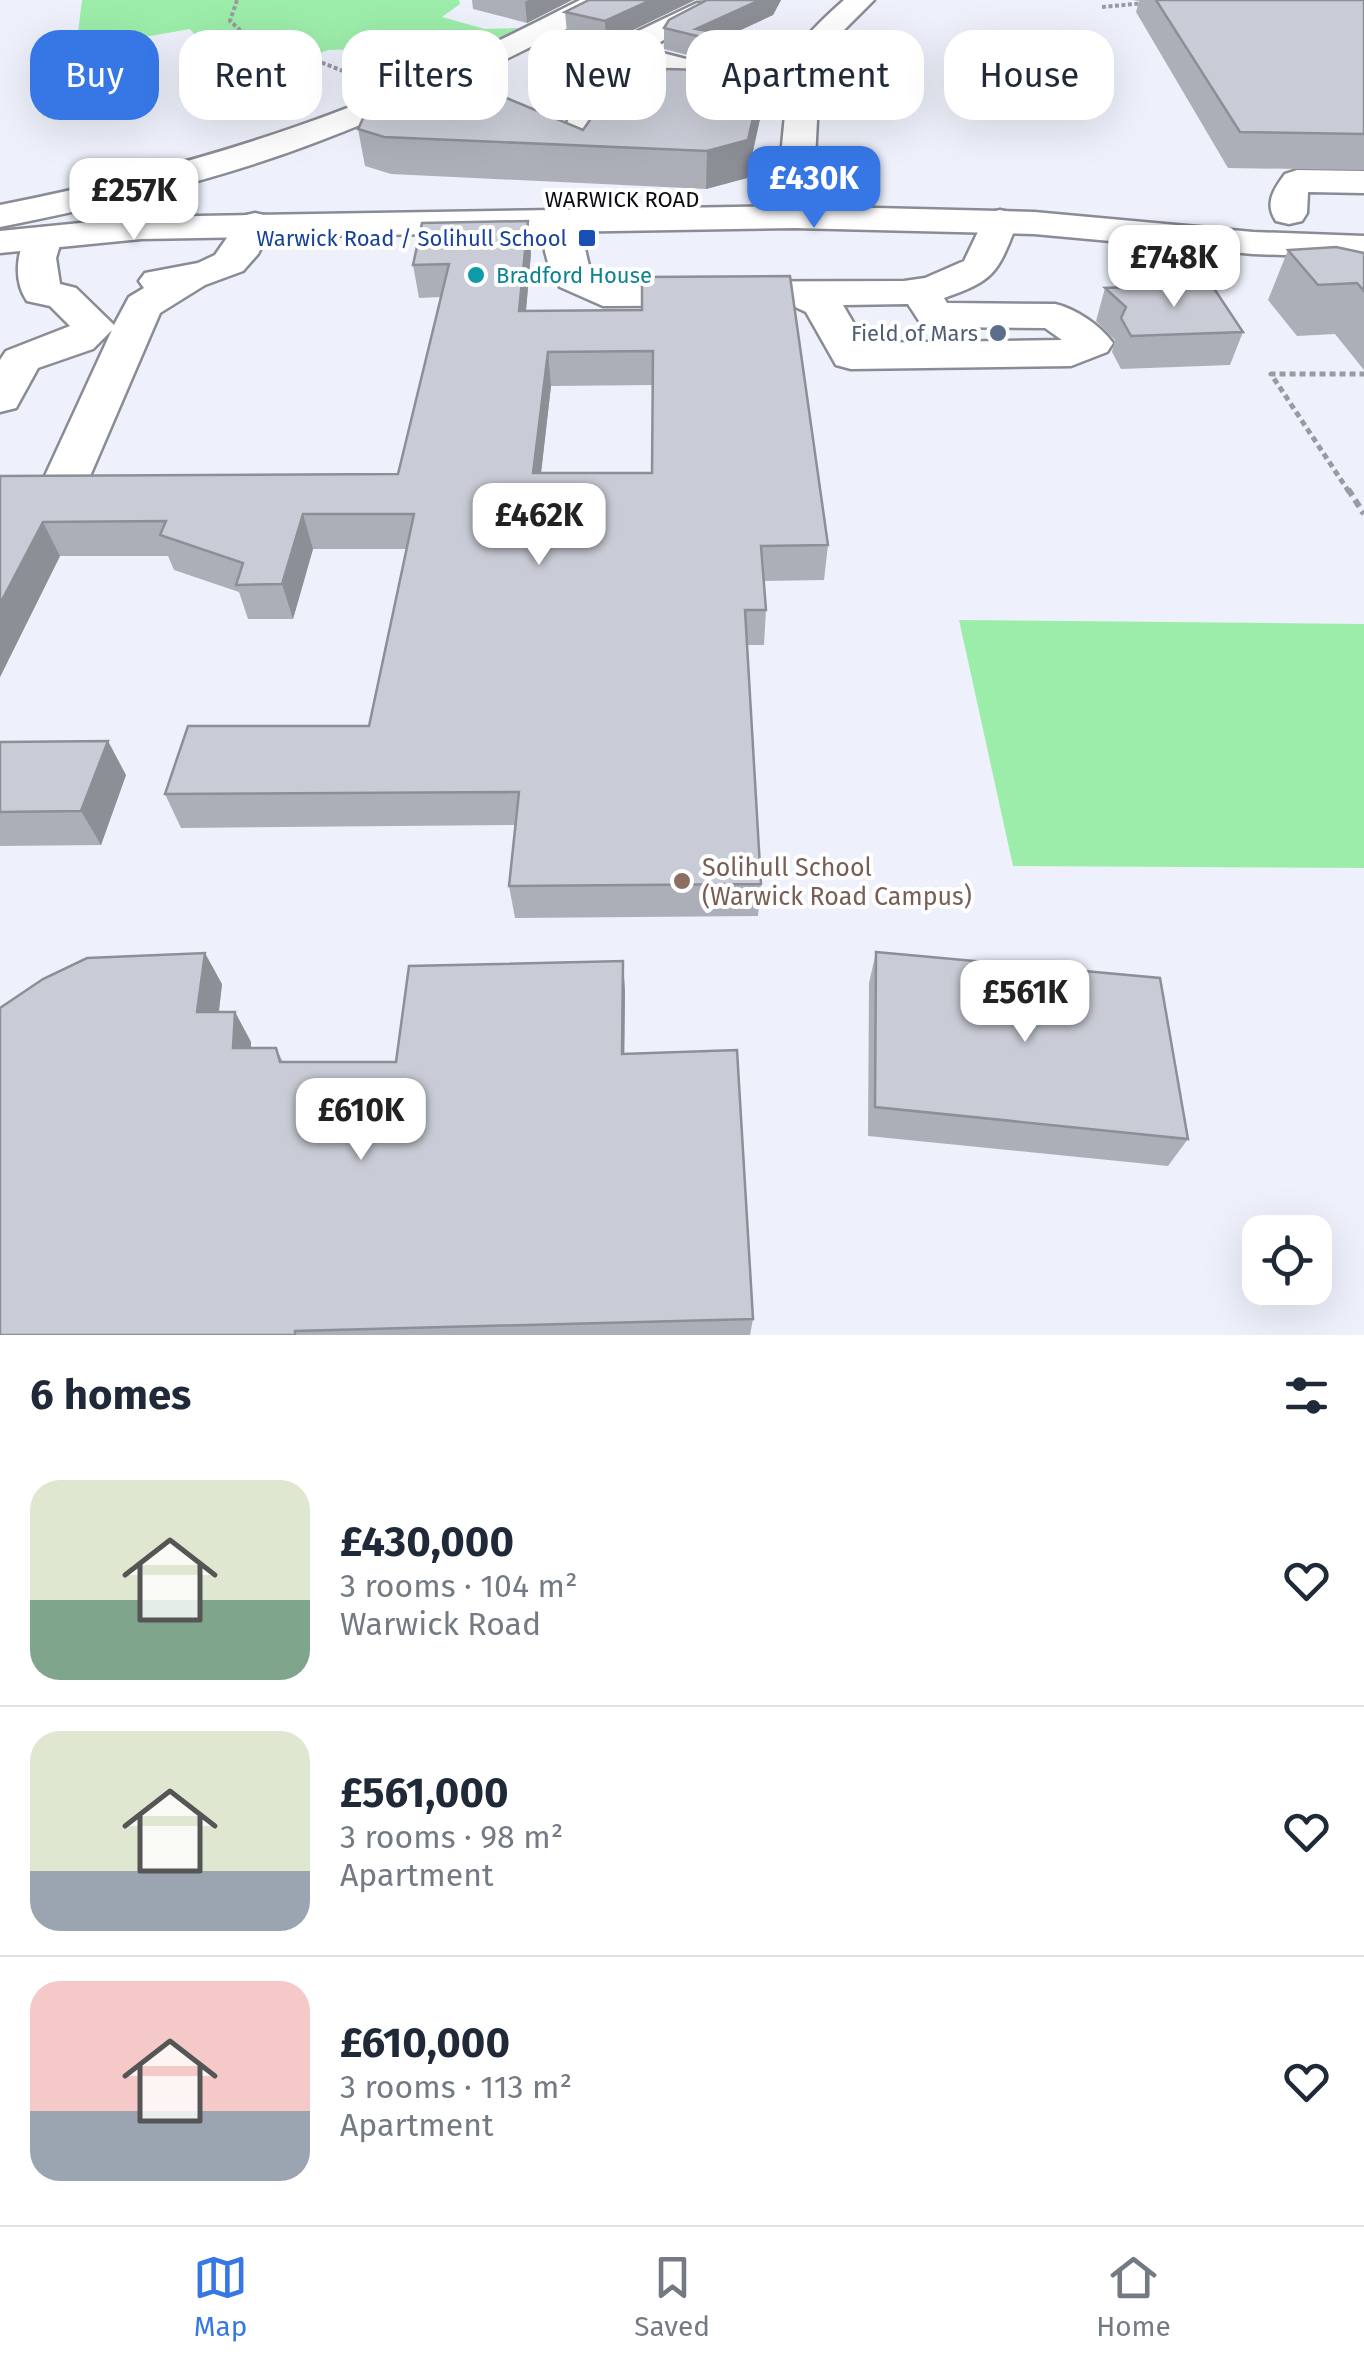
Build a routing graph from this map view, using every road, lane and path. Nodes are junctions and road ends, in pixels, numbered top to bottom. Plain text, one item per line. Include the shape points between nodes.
1 (236, 0) edge
2 (601, 0) edge
3 (860, 0) edge
4 (1147, 3) dead end
5 (1102, 8) dead end
6 (698, 10) edge
7 (832, 30) edge
8 (508, 48) edge
9 (686, 68) edge
10 (342, 72) edge
11 (686, 90) edge
12 (342, 119) edge
13 (800, 120) edge
14 (579, 132) edge
15 (308, 134) junction
16 (1364, 182) edge
17 (265, 200) junction
18 (1283, 206) junction
19 (795, 208) junction
20 (1364, 212) edge
21 (0, 216) edge
22 (1000, 221) junction
23 (562, 222) junction
24 (0, 226) edge
25 (1364, 227) edge
26 (43, 238) junction
27 (0, 243) edge
28 (1364, 247) edge
29 (193, 276) junction
30 (1314, 282) edge
31 (93, 291) junction
32 (919, 291) junction
33 (798, 294) junction
34 (9, 374) edge
35 (1364, 374) edge
36 (0, 495) edge
37 (1364, 514) edge

1 - 10 path via 230,21 240,30
2 - 8 main road
3 - 7 main road
4 - 5 path
6 - 9 main road via 620,51
11 - 14 main road via 598,92
12 - 15 main road
13 - 19 main road
15 - 17 main road via 282,159
15 - 21 main road via 113,193
16 - 18 main road via 1297,182
17 - 19 main road, WARWICK ROAD
17 - 23 main road, WARWICK ROAD
17 - 24 main road, WARWICK ROAD
17 - 26 main road, WARWICK ROAD via 141,228
17 - 29 main road via 239,259
18 - 19 main road, WARWICK ROAD
18 - 20 main road, WARWICK ROAD
18 - 22 main road, WARWICK ROAD
18 - 25 main road
18 - 28 main road, WARWICK ROAD
18 - 30 main road
19 - 22 main road, WARWICK ROAD
19 - 23 main road, WARWICK ROAD
22 - 32 main road via 980,268
23 - 33 main road via 574,279 604,294
26 - 27 main road, WARWICK ROAD
26 - 31 main road via 40,293
29 - 31 main road
29 - 36 main road via 143,306 61,493
31 - 34 main road via 94,326
32 - 33 main road
32 - 33 main road via 935,315 1054,316 1092,343 1072,353 851,356 822,304
35 - 37 path via 1272,374

